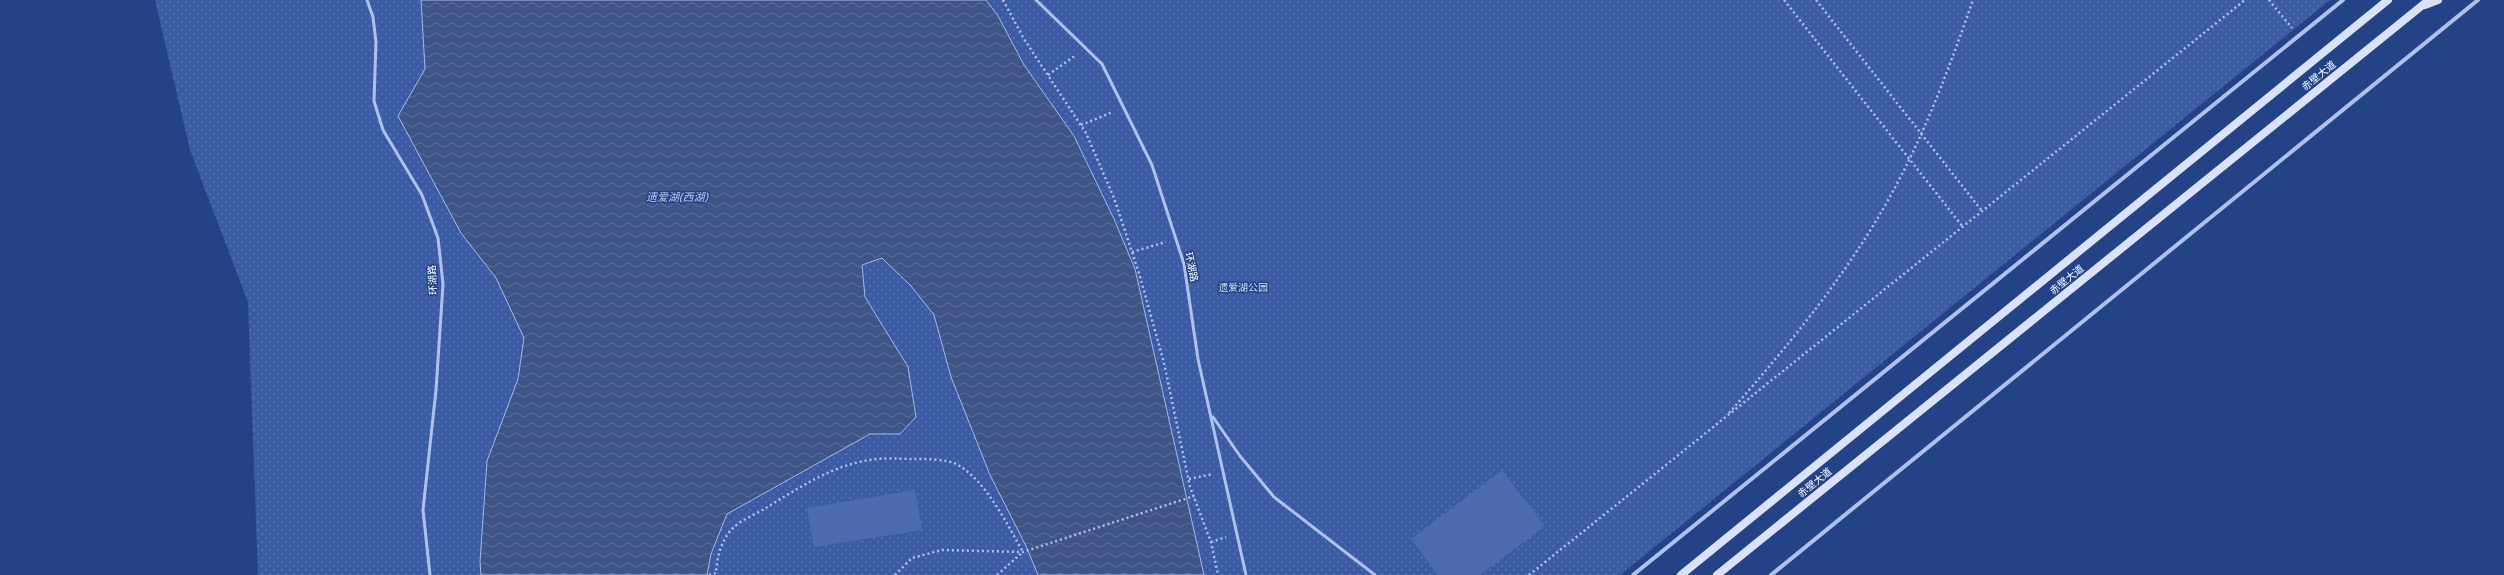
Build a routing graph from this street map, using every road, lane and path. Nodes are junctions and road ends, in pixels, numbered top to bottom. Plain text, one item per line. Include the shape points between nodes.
1 (367, 0) edge
2 (1003, 0) edge
3 (1036, 0) edge
4 (1784, 0) edge
5 (1816, 0) edge
6 (1973, 0) edge
7 (2245, 0) edge
8 (2269, 0) edge
9 (2343, 0) edge
10 (2388, 0) edge
11 (2429, 0) edge
12 (2438, 0) edge
13 (2478, 0) edge
14 (2422, 6) junction
15 (2299, 36) junction
16 (1087, 48) junction
17 (1048, 75) junction
18 (1125, 108) junction
19 (1081, 125) junction
20 (1921, 133) junction
21 (1909, 159) junction
22 (1982, 211) junction
23 (1963, 227) junction
24 (1176, 240) junction
25 (1132, 252) junction
26 (1212, 415) junction
27 (1724, 419) junction
28 (1224, 472) junction
29 (1188, 479) junction
30 (1194, 496) junction
31 (1236, 533) junction
32 (1211, 542) junction
33 (1023, 552) junction
34 (430, 575) edge
35 (709, 575) edge
36 (895, 575) edge
37 (997, 575) edge
38 (1218, 575) edge
39 (1246, 575) edge
40 (1375, 575) edge
41 (1529, 575) edge
42 (1633, 575) edge
43 (1681, 575) edge
44 (1717, 575) edge
45 (1770, 575) edge

1 - 34 lane, 环湖路 via 373,17 376,42 374,101 383,130 422,195 438,238 444,284 423,510
2 - 17 path via 1024,39
3 - 16 lane, 环湖路
4 - 21 path
5 - 20 path
6 - 20 path
7 - 22 path
8 - 15 path
9 - 15 street
10 - 43 main road, 赤壁大道
11 - 14 main road, 赤壁大道
12 - 14 main road
13 - 45 street
14 - 44 main road, 赤壁大道
15 - 42 street
16 - 17 path
16 - 18 lane, 环湖路 via 1102,64
17 - 19 path
18 - 19 path
18 - 24 lane, 环湖路 via 1152,165
19 - 25 path via 1114,198
20 - 21 path
20 - 22 path
21 - 23 path
21 - 27 path via 1860,247 1818,308
22 - 23 path
23 - 27 path
24 - 25 path
24 - 26 lane, 环湖路 via 1184,264 1198,359
25 - 29 path via 1164,363
26 - 28 lane, 环湖路
26 - 40 lane via 1240,456 1274,497
27 - 41 path
28 - 29 path
28 - 31 lane, 环湖路
29 - 30 path
30 - 32 path
30 - 33 path
31 - 32 path
31 - 39 lane, 环湖路
32 - 38 path
33 - 35 path via 980,485 971,474 956,464 924,459 865,460 815,479 733,528 722,543 716,573
33 - 36 path via 942,550 912,558
33 - 37 path

